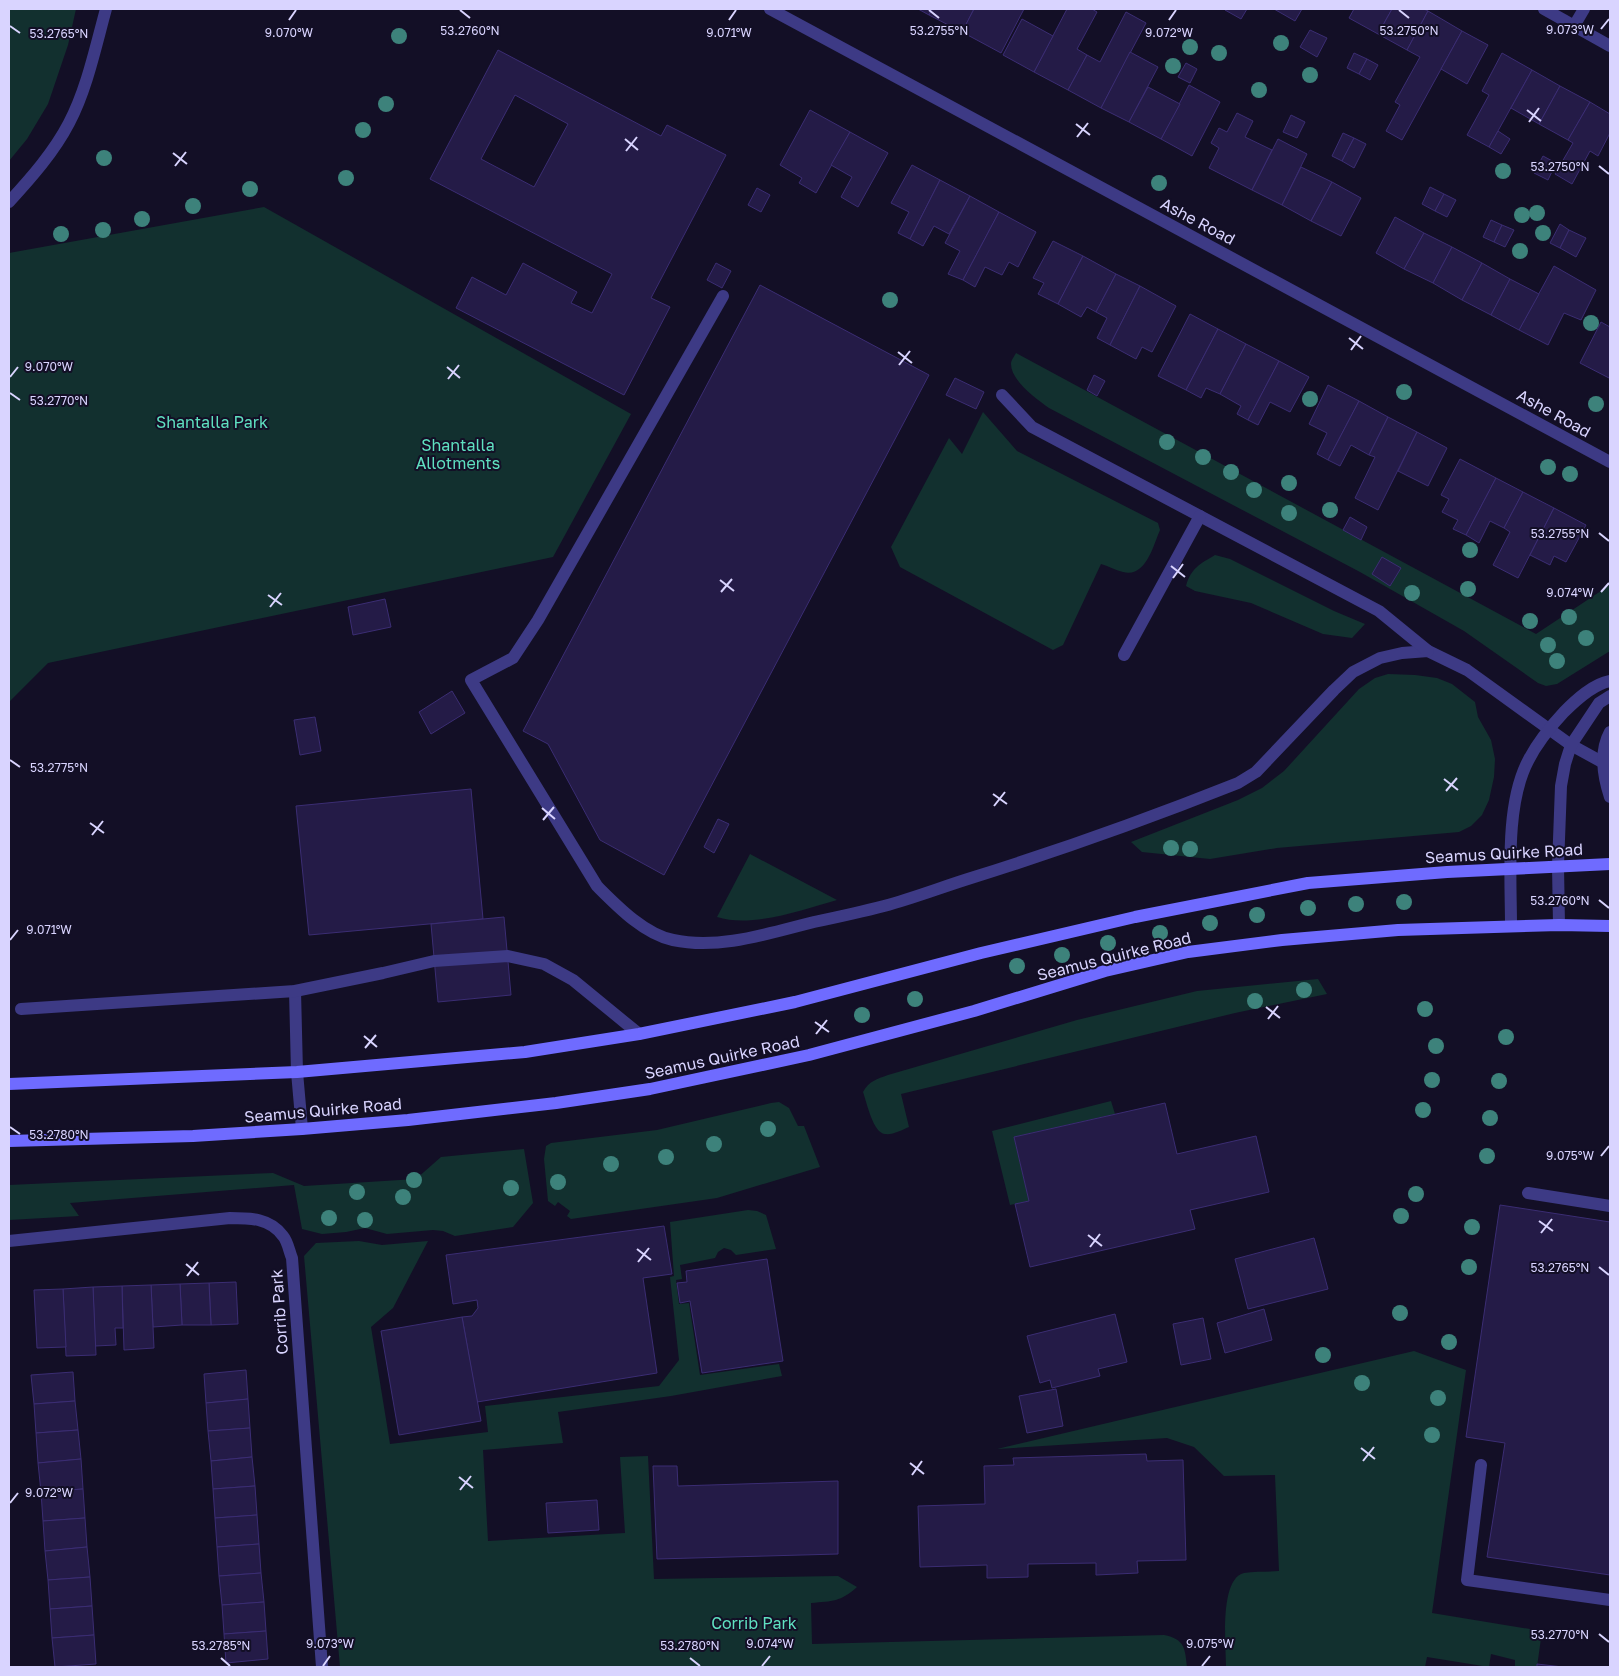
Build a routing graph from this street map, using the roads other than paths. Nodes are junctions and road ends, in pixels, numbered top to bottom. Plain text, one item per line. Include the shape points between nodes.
1 (106, 9) edge
2 (770, 9) edge
3 (1544, 9) edge
4 (1584, 9) edge
5 (1574, 26) junction
6 (1610, 46) edge
7 (9, 202) edge
8 (723, 296) dead end
9 (1002, 395) dead end
10 (1610, 462) edge
11 (1200, 516) junction
12 (1428, 651) junction
13 (1124, 655) dead end
14 (1610, 681) edge
15 (1610, 696) edge
16 (1548, 729) junction
17 (1610, 732) edge
18 (1571, 745) junction
19 (1602, 762) junction
20 (1610, 797) edge
21 (1610, 864) edge
22 (1558, 866) junction
23 (1510, 868) junction
24 (1559, 925) junction
25 (1511, 926) junction
26 (1610, 926) edge
27 (295, 991) junction
28 (22, 1010) dead end
29 (639, 1034) junction
30 (298, 1072) junction
31 (9, 1084) edge
32 (302, 1129) junction
33 (9, 1141) edge
34 (1528, 1193) dead end
35 (1610, 1206) edge
36 (9, 1241) edge
37 (1481, 1465) dead end
38 (1610, 1600) edge
39 (322, 1667) edge

1 - 7 street via 70,122 45,160
2 - 10 street, Ashe Road
3 - 5 street
4 - 5 street
5 - 6 street
8 - 12 street via 538,620 513,658 471,680 597,886 647,929 670,939 691,943 729,941 885,905 1053,852 1238,782 1256,772 1353,672 1380,658
9 - 11 street via 1032,427
11 - 12 street via 1378,611
11 - 13 street
12 - 16 street via 1467,670
14 - 16 street via 1603,682 1576,700
15 - 18 street via 1599,703
16 - 18 street
16 - 23 street via 1527,761 1519,785
17 - 19 street
18 - 19 street
18 - 22 street via 1561,786
19 - 20 street
21 - 22 main road, Seamus Quirke Road
22 - 23 main road, Seamus Quirke Road
22 - 24 street
23 - 25 street
23 - 29 main road, Seamus Quirke Road via 1298,885 1135,917 981,952 795,1002
24 - 25 main road, Seamus Quirke Road
24 - 26 main road, Seamus Quirke Road
25 - 32 main road, Seamus Quirke Road via 1389,931 1188,952 809,1055 650,1089 484,1111
27 - 28 street
27 - 29 street via 434,961 508,956 544,964 573,980
27 - 30 street
29 - 30 main road, Seamus Quirke Road via 525,1052
30 - 31 main road, Seamus Quirke Road
30 - 32 street
32 - 33 main road, Seamus Quirke Road via 193,1136
34 - 35 street
36 - 39 street, Corrib Park via 230,1218 254,1218 271,1224 284,1237 292,1258
37 - 38 street via 1467,1580

